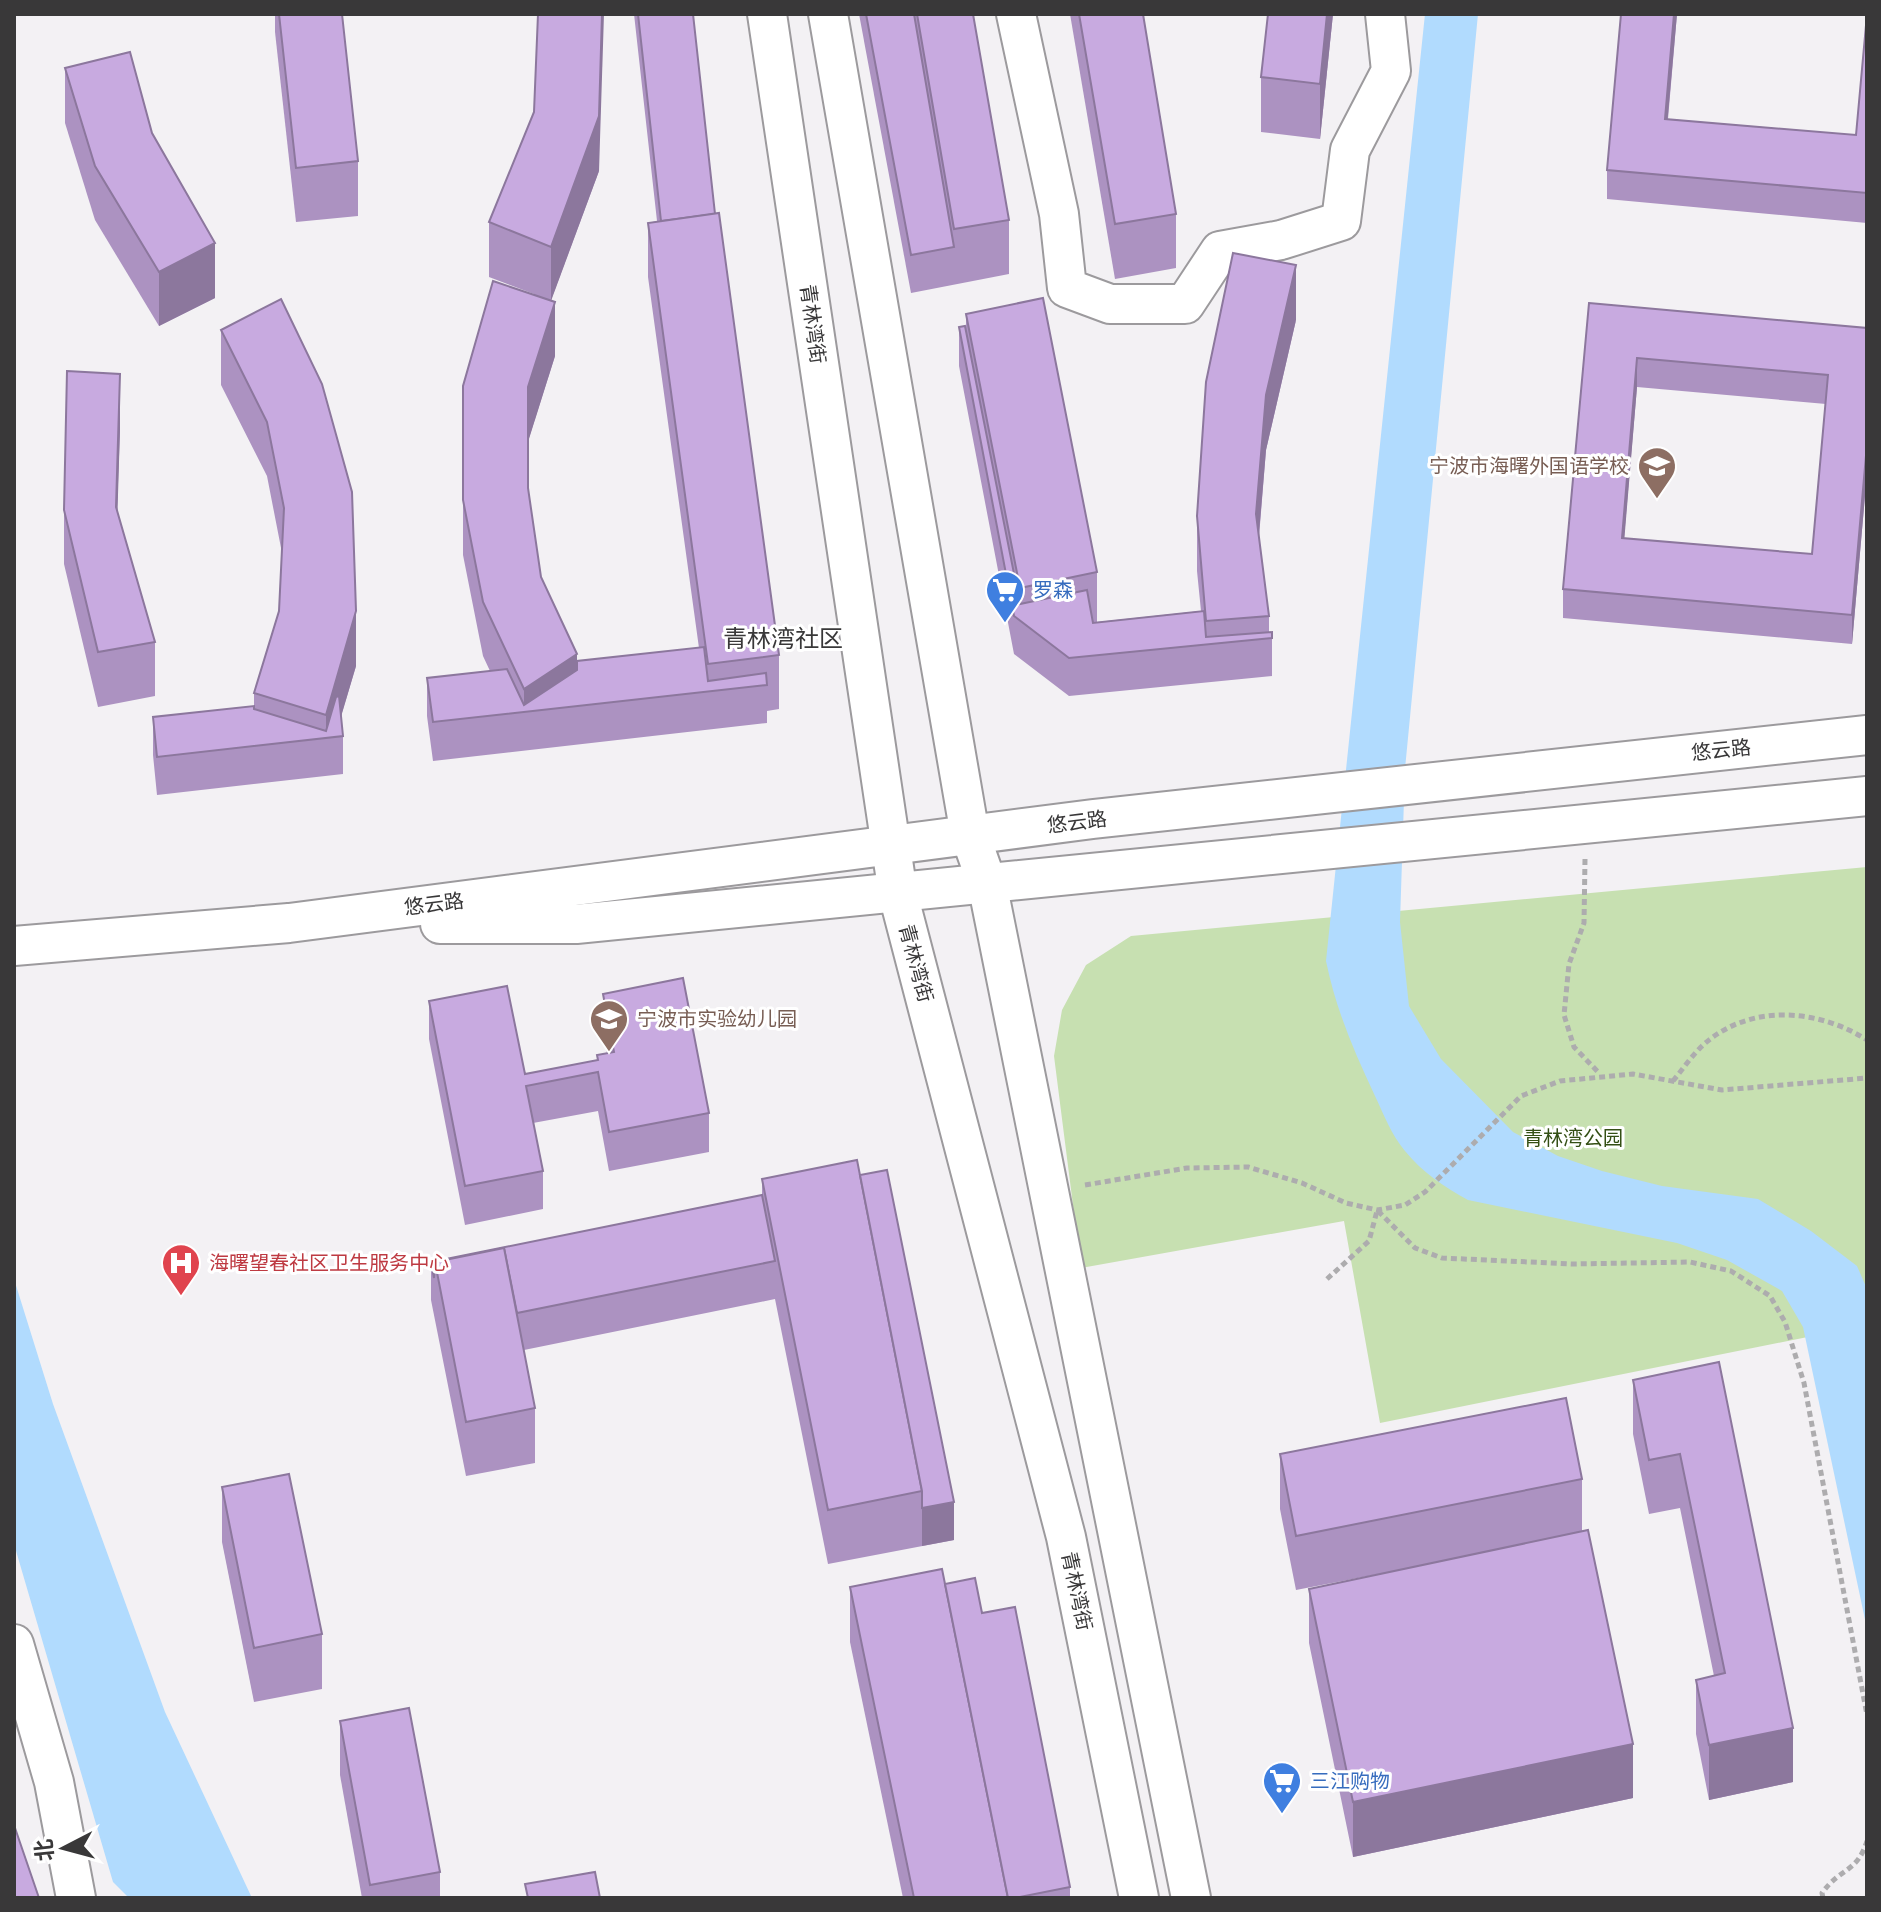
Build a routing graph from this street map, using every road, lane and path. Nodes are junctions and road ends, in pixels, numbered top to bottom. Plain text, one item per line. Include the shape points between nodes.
1 (767, 14) edge
2 (828, 14) edge
3 (1016, 14) edge
4 (1385, 14) edge
5 (1867, 735) edge
6 (1867, 796) edge
7 (1583, 824) junction
8 (970, 835) junction
9 (889, 846) junction
10 (987, 883) junction
11 (898, 894) junction
12 (289, 923) junction
13 (14, 946) edge
14 (1867, 1040) edge
15 (1600, 1074) junction
16 (1867, 1078) edge
17 (1673, 1081) junction
18 (1049, 1192) junction
19 (1377, 1210) junction
20 (1327, 1279) dead end
21 (14, 1644) edge
22 (1867, 1715) edge
23 (1867, 1841) edge
24 (76, 1898) edge
25 (1139, 1898) edge
26 (1191, 1898) edge
27 (1823, 1898) edge

1 - 9 street, 青林湾街
2 - 8 street
3 - 4 street via 1059,214 1067,288 1110,304 1185,304 1220,251 1281,240 1341,221 1350,150 1391,71
5 - 8 street, 悠云路
6 - 7 street, 悠云路
7 - 10 street, 悠云路
7 - 15 path via 1584,923 1569,964 1564,1015 1574,1047
8 - 9 street, 悠云路
8 - 10 street
9 - 11 street, 青林湾街
9 - 12 street, 悠云路
10 - 11 street, 悠云路
10 - 18 street
11 - 12 street, 悠云路 via 576,924
11 - 25 street, 青林湾街 via 1066,1537
12 - 13 street, 悠云路
14 - 17 path via 1816,1017 1778,1014 1726,1029 1701,1047
15 - 17 path
15 - 19 path via 1521,1096 1425,1192 1405,1205
16 - 17 path via 1722,1090
18 - 19 path via 1187,1168 1248,1167
18 - 26 street
19 - 20 path via 1369,1241
19 - 22 path via 1415,1248 1442,1258 1690,1262 1731,1271 1770,1296 1785,1322 1804,1383
21 - 24 street via 54,1782
23 - 27 path via 1861,1861 1832,1879

